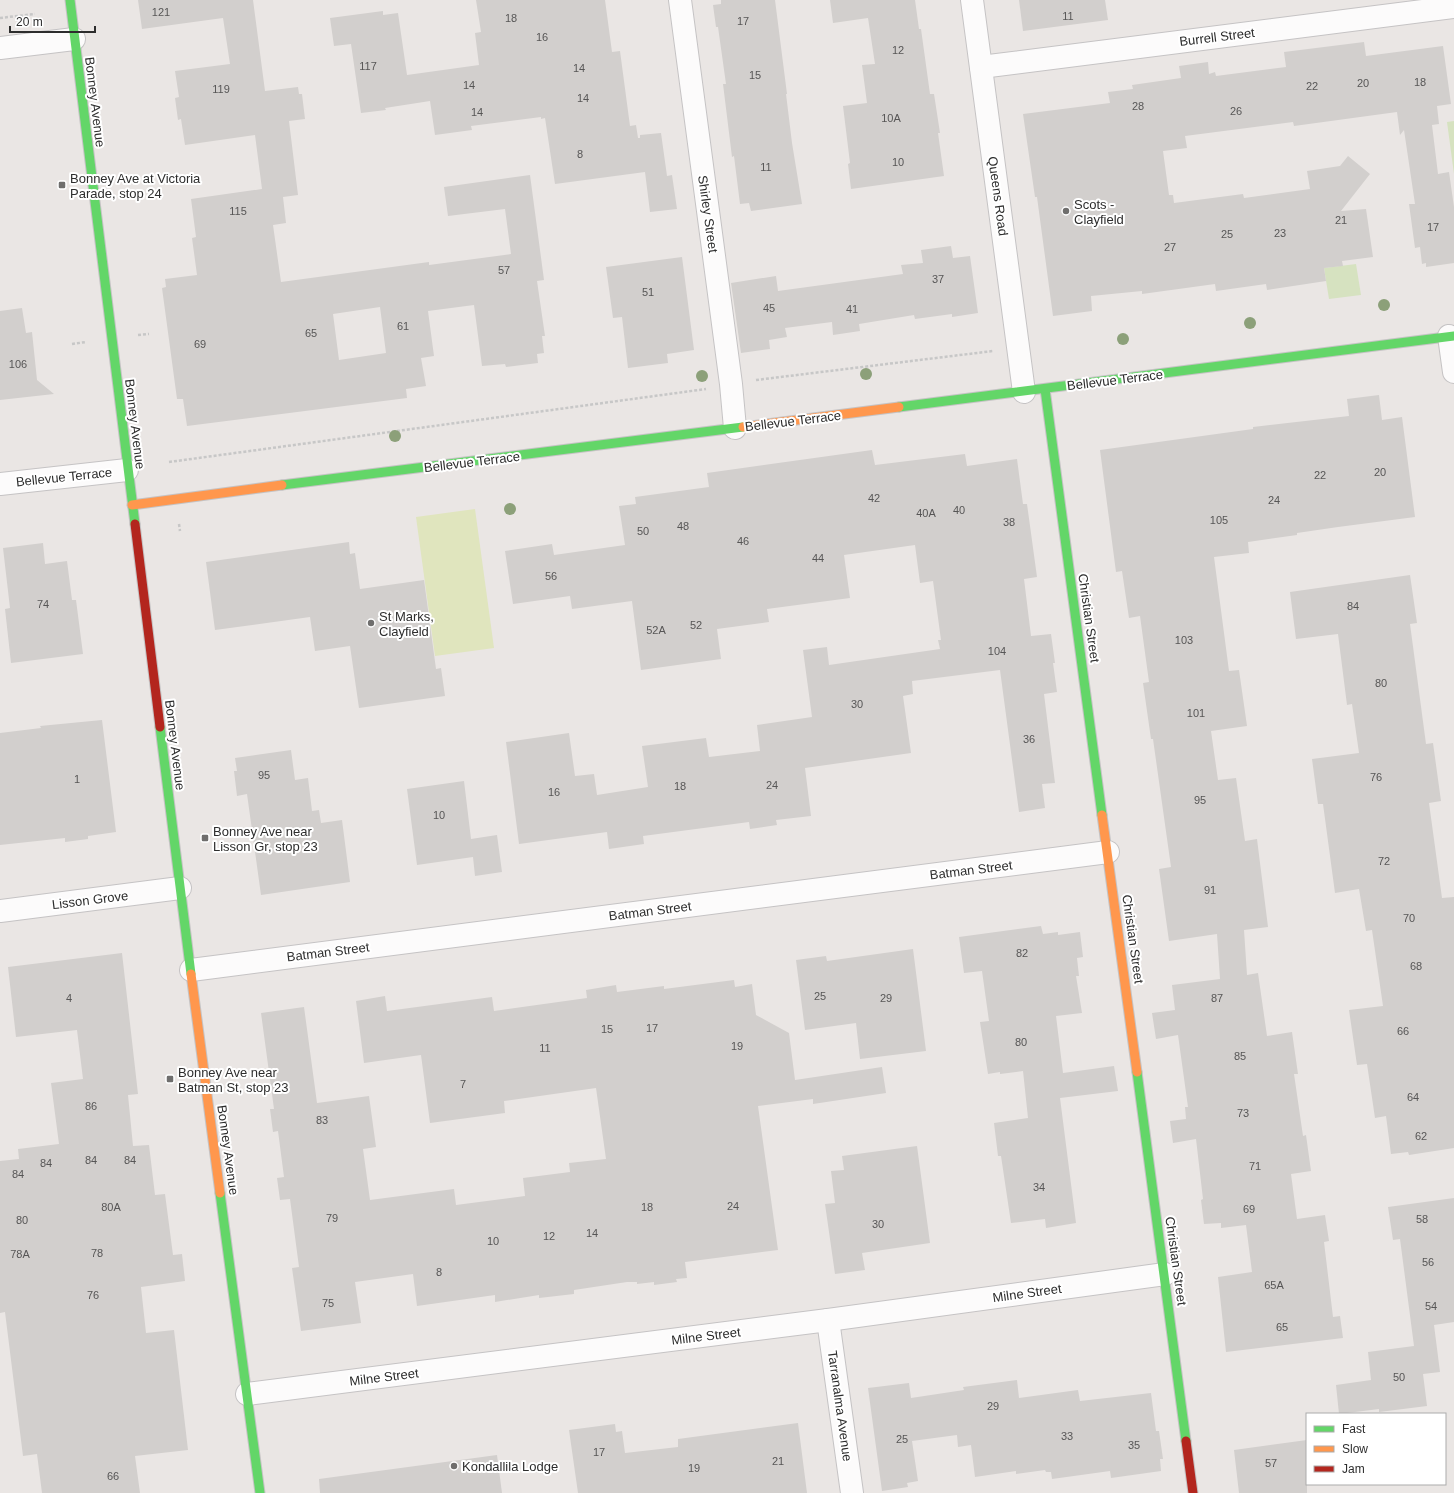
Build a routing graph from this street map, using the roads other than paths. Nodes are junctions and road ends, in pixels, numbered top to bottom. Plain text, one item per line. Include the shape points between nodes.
1 (70, 0) edge
2 (680, 0) edge
3 (972, 0) edge
4 (1454, 7) edge
5 (74, 39) junction
6 (0, 48) edge
7 (981, 66) junction
8 (1452, 336) edge
9 (1454, 372) edge
10 (1046, 389) junction
11 (1024, 392) junction
12 (735, 428) junction
13 (127, 470) junction
14 (0, 484) edge
15 (132, 505) junction
16 (1108, 852) junction
17 (180, 888) junction
18 (0, 911) edge
19 (191, 970) junction
20 (1164, 1274) junction
21 (828, 1320) junction
22 (247, 1394) junction
23 (260, 1493) edge
24 (852, 1493) edge
25 (1194, 1493) edge

1 - 5 street, Bonney Avenue
2 - 12 street, Shirley Street
3 - 7 street, Queens Road
4 - 7 street, Burrell Street
5 - 6 street
5 - 13 street, Bonney Avenue
7 - 11 street, Queens Road
8 - 9 street
8 - 10 street, Bellevue Terrace
10 - 11 street, Bellevue Terrace
10 - 16 street, Christian Street
11 - 12 street, Bellevue Terrace
12 - 15 street, Bellevue Terrace
13 - 14 street, Bellevue Terrace
13 - 15 street, Bonney Avenue
15 - 17 street, Bonney Avenue
16 - 19 street, Batman Street
16 - 20 street, Christian Street
17 - 18 street, Lisson Grove
17 - 19 street, Bonney Avenue
19 - 22 street, Bonney Avenue
20 - 21 street, Milne Street
20 - 25 street, Christian Street
21 - 22 street, Milne Street
21 - 24 street, Tarranalma Avenue
22 - 23 street, Bonney Avenue

